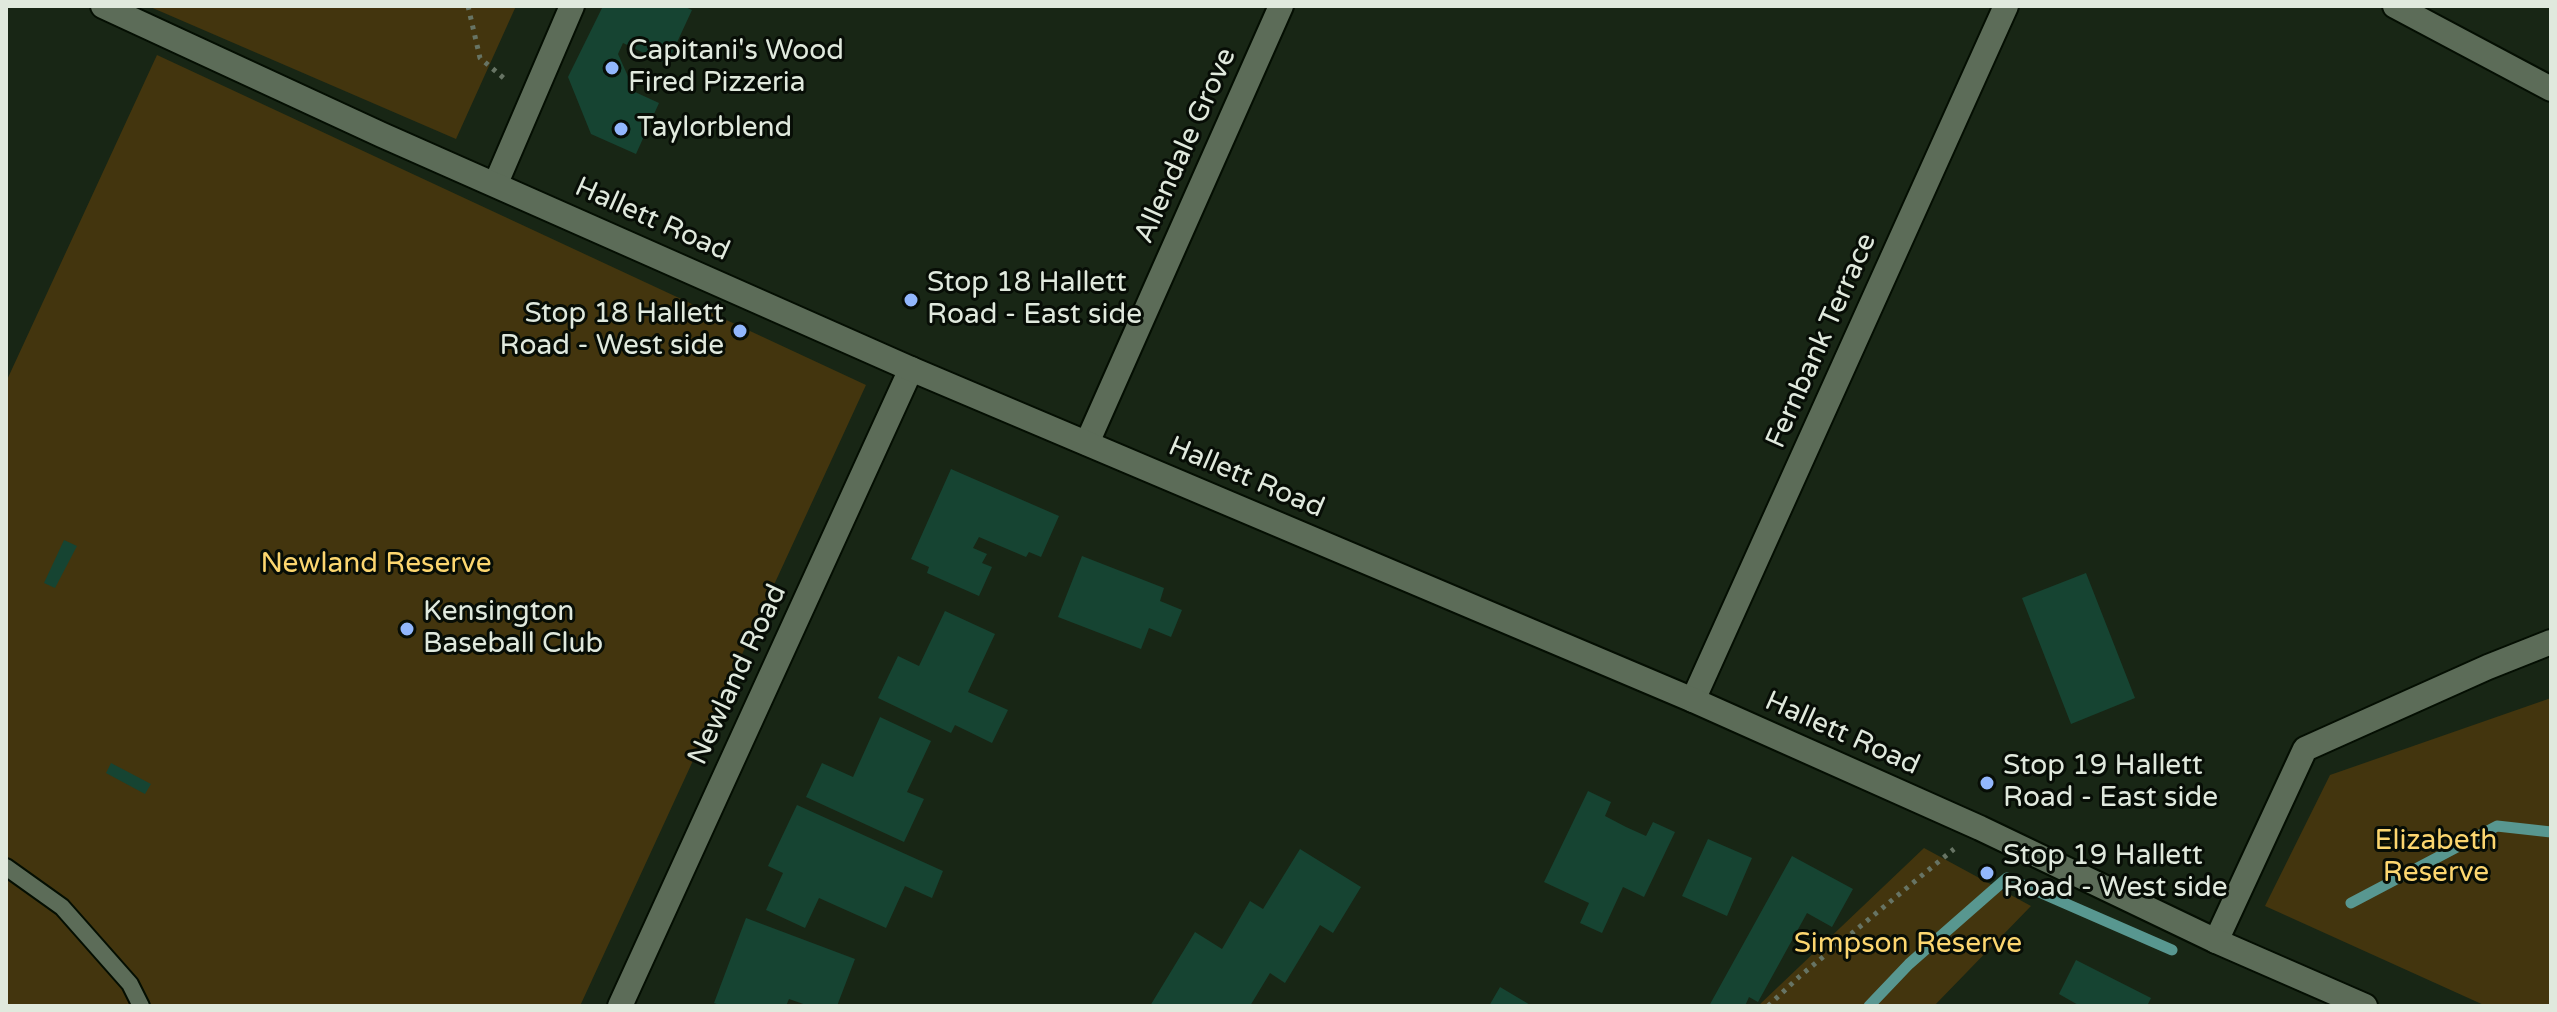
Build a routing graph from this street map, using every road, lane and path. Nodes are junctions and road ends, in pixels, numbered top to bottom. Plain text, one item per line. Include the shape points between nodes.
1 (103, 6) edge
2 (468, 6) edge
3 (572, 6) edge
4 (1281, 6) edge
5 (2006, 6) edge
6 (2395, 6) edge
7 (2551, 89) edge
8 (531, 101) junction
9 (496, 183) junction
10 (911, 369) junction
11 (1087, 443) junction
12 (2551, 642) edge
13 (1693, 700) junction
14 (1980, 828) junction
15 (6, 867) edge
16 (2216, 941) junction
17 (141, 1006) edge
18 (620, 1006) edge
19 (1768, 1006) edge
20 (2365, 1006) edge

1 - 9 street, Hallett Road
2 - 8 path via 480,58
3 - 8 street
4 - 11 street, Allendale Grove
5 - 13 street, Fernbank Terrace
6 - 7 street
8 - 9 street
9 - 10 street, Hallett Road
10 - 11 street, Hallett Road
10 - 18 street, Newland Road
11 - 13 street, Hallett Road
12 - 16 street via 2305,749
13 - 14 street, Hallett Road
14 - 16 street, Hallett Road
14 - 19 path
15 - 17 lane via 62,907 130,984
16 - 20 street, Hallett Road

